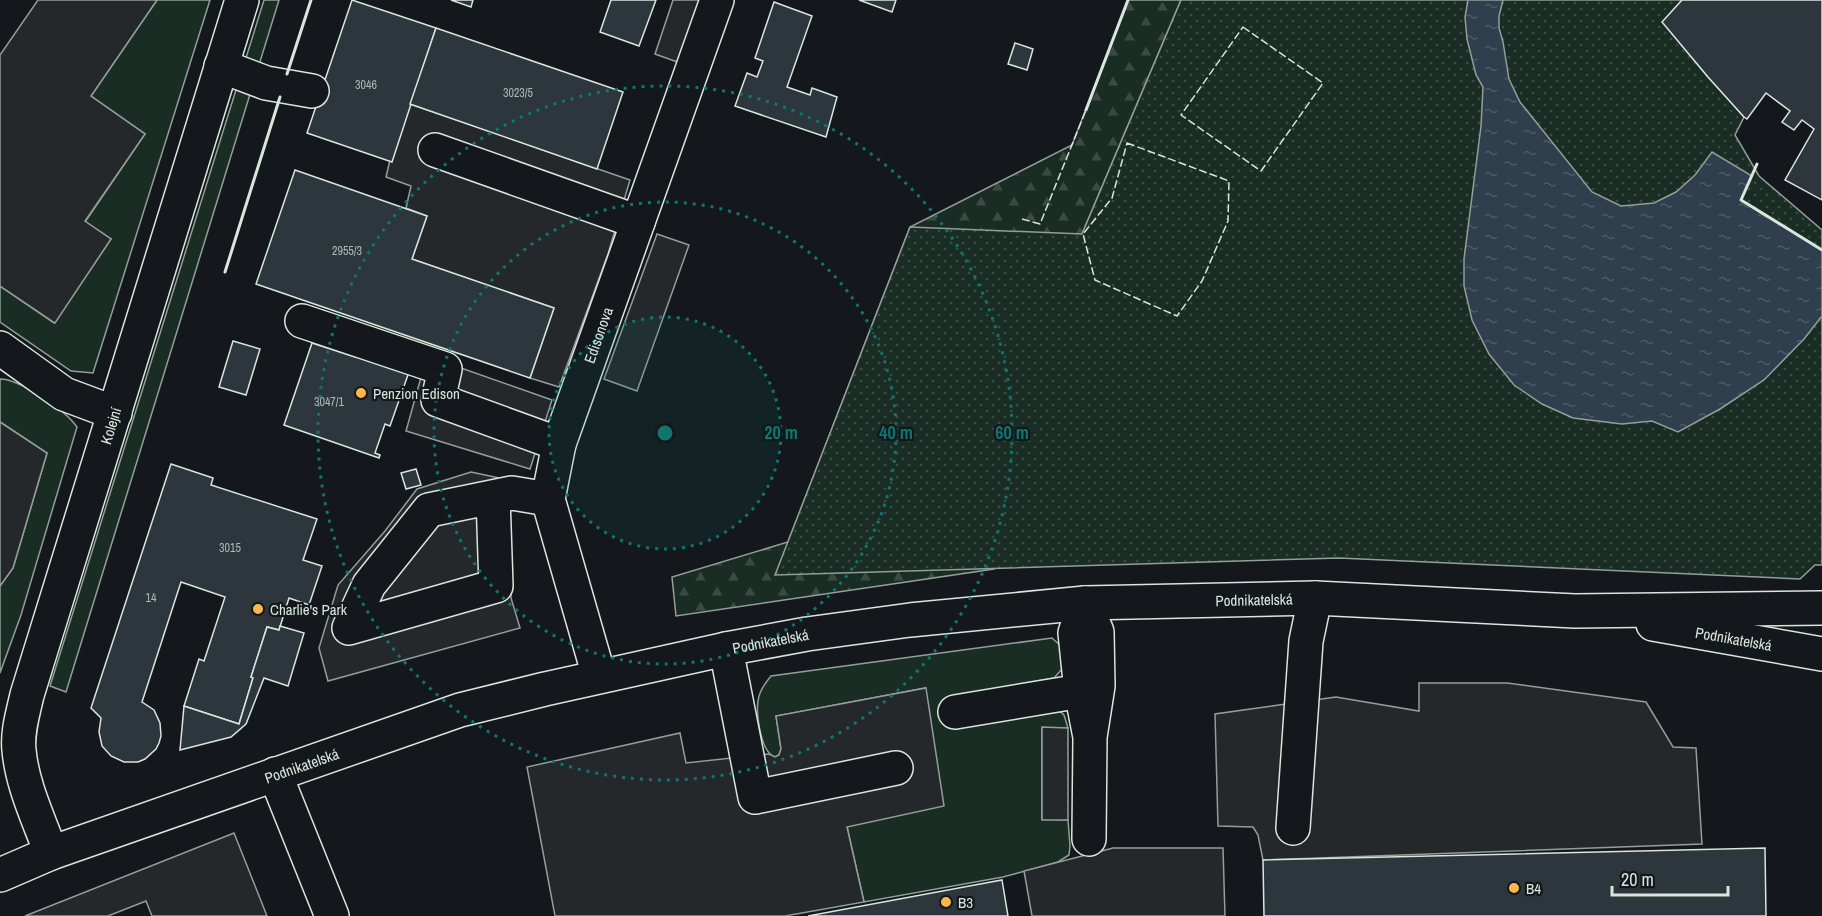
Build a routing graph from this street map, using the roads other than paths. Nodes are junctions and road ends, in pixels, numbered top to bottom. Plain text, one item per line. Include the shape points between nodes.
1 (242, 0) edge
2 (717, 0) edge
3 (221, 66) junction
4 (312, 91) dead end
5 (435, 150) dead end
6 (638, 222) junction
7 (302, 321) dead end
8 (0, 348) edge
9 (115, 413) junction
10 (559, 444) junction
11 (494, 497) junction
12 (548, 499) junction
13 (1315, 598) junction
14 (1085, 603) junction
15 (1822, 608) edge
16 (1575, 611) junction
17 (726, 649) junction
18 (1822, 654) edge
19 (599, 676) junction
20 (1080, 691) junction
21 (955, 712) dead end
22 (1090, 737) junction
23 (896, 768) dead end
24 (275, 774) junction
25 (1293, 828) dead end
26 (1089, 839) dead end
27 (51, 853) junction
28 (0, 875) edge
29 (332, 916) edge

1 - 3 street, Kolejní
2 - 6 street, Edisonova
3 - 4 street via 266,83
3 - 9 street, Kolejní
5 - 6 street
6 - 10 street, Edisonova
7 - 10 street via 445,369 438,400
8 - 9 street via 64,394
9 - 27 street, Kolejní via 21,720 19,750 23,770
10 - 12 street, Edisonova
11 - 11 street via 429,510 369,585 349,628 496,586
11 - 12 street via 512,493
12 - 19 street, Edisonova
13 - 14 street, Podnikatelská
13 - 16 street, Podnikatelská
13 - 25 street via 1306,641
14 - 17 street, Podnikatelská via 910,620
14 - 20 street via 1075,633
14 - 22 street via 1097,632 1098,686
15 - 16 street, Podnikatelská
16 - 18 street, Podnikatelská
17 - 19 street, Podnikatelská
17 - 23 street via 755,796
19 - 24 street, Podnikatelská via 460,710
20 - 21 street
20 - 22 street
22 - 26 street
24 - 27 street, Podnikatelská
24 - 29 street
27 - 28 street, Podnikatelská

